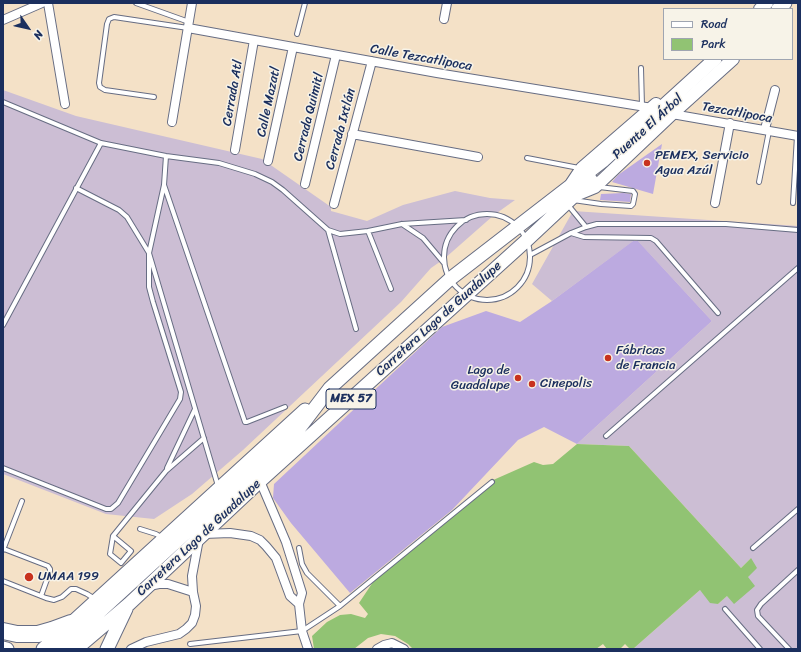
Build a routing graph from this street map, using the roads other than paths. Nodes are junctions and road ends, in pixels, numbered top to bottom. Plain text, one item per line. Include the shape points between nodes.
1 (42, 3) edge
2 (48, 3) edge
3 (136, 3) edge
4 (192, 3) edge
5 (305, 3) edge
6 (447, 3) edge
7 (444, 19) dead end
8 (3, 20) edge
9 (188, 25) junction
10 (297, 34) dead end
11 (254, 40) junction
12 (293, 47) junction
13 (336, 55) junction
14 (705, 60) edge
15 (714, 60) edge
16 (721, 60) edge
17 (731, 60) edge
18 (372, 61) junction
19 (641, 68) dead end
20 (775, 90) dead end
21 (154, 97) dead end
22 (3, 102) edge
23 (65, 104) dead end
24 (647, 107) junction
25 (672, 114) junction
26 (172, 122) dead end
27 (730, 123) junction
28 (767, 130) junction
29 (352, 134) junction
30 (798, 136) edge
31 (101, 143) junction
32 (624, 145) junction
33 (235, 150) dead end
34 (166, 156) junction
35 (478, 157) dead end
36 (527, 158) dead end
37 (268, 161) dead end
38 (582, 168) junction
39 (759, 182) dead end
40 (305, 184) dead end
41 (164, 185) junction
42 (595, 187) junction
43 (76, 188) junction
44 (570, 196) junction
45 (715, 203) dead end
46 (793, 203) dead end
47 (334, 204) dead end
48 (466, 220) junction
49 (402, 224) junction
50 (517, 226) junction
51 (586, 226) junction
52 (328, 230) junction
53 (798, 230) edge
54 (368, 231) junction
55 (571, 233) junction
56 (527, 240) junction
57 (149, 253) junction
58 (530, 255) junction
59 (444, 263) junction
60 (798, 268) edge
61 (450, 279) junction
62 (391, 289) dead end
63 (466, 295) junction
64 (718, 313) dead end
65 (3, 325) edge
66 (356, 329) dead end
67 (330, 388) junction
68 (285, 407) dead end
69 (195, 409) junction
70 (606, 436) dead end
71 (204, 438) junction
72 (3, 468) edge
73 (166, 470) junction
74 (260, 481) junction
75 (492, 482) dead end
76 (219, 488) junction
77 (22, 501) dead end
78 (798, 509) edge
79 (140, 529) dead end
80 (113, 536) junction
81 (201, 536) junction
82 (163, 538) junction
83 (299, 548) dead end
84 (753, 548) dead end
85 (3, 550) edge
86 (798, 570) edge
87 (3, 581) edge
88 (146, 587) junction
89 (193, 592) junction
90 (41, 596) junction
91 (96, 600) junction
92 (129, 604) junction
93 (299, 604) junction
94 (340, 606) junction
95 (724, 609) dead end
96 (71, 622) junction
97 (3, 631) edge
98 (302, 631) junction
99 (3, 639) edge
100 (33, 642) edge
101 (56, 644) edge
102 (190, 644) dead end
103 (3, 648) edge
104 (7, 649) edge
105 (43, 649) edge
106 (76, 649) edge
107 (107, 649) edge
108 (131, 649) edge
109 (308, 649) edge
110 (377, 649) edge
111 (404, 649) edge
112 (760, 649) edge
113 (789, 649) edge

1 - 8 street
2 - 23 street
3 - 9 lane
4 - 9 street
5 - 10 lane
6 - 7 street
9 - 11 street, Calle Tezcatlipoca
9 - 21 lane via 114,17 109,19 100,87 105,90
9 - 26 street
11 - 12 street, Calle Tezcatlipoca
11 - 33 street, Cerrada Atl
12 - 13 street, Calle Tezcatlipoca
12 - 37 street, Calle Mazatl
13 - 18 street, Calle Tezcatlipoca
13 - 40 street, Cerrada Quimitl
14 - 24 street, Carretera Lago de Guadalupe / MEX 57
15 - 32 main road, Puente El Árbol
16 - 32 main road, Puente El Árbol
17 - 25 street, Carretera Lago de Guadalupe / MEX 57
18 - 24 street, Calle Tezcatlipoca
18 - 29 street, Cerrada Ixtlán
19 - 24 lane
20 - 28 street
22 - 31 lane
24 - 38 street, Carretera Lago de Guadalupe / MEX 57
25 - 27 street, Tezcatlipoca
25 - 42 street, Carretera Lago de Guadalupe / MEX 57
27 - 28 street, Tezcatlipoca
27 - 45 street
28 - 30 street, Tezcatlipoca
28 - 39 lane
29 - 35 street
29 - 47 street, Cerrada Ixtlán
30 - 46 lane
31 - 34 lane
31 - 43 lane
32 - 44 main road, Puente El Árbol
34 - 41 lane
34 - 52 lane via 219,163 255,174 283,190
36 - 38 lane
38 - 44 street, Carretera Lago de Guadalupe / MEX 57
41 - 57 lane
41 - 68 lane via 245,422
42 - 44 street, Carretera Lago de Guadalupe / MEX 57
42 - 44 lane via 634,192 633,204 600,204
43 - 57 lane via 119,210 127,217
43 - 65 lane
44 - 50 main road, Carretera Lago de Guadalupe / MEX 57
44 - 51 lane
44 - 56 main road, Carretera Lago de Guadalupe / MEX 57
48 - 49 lane
48 - 50 lane via 482,214 499,216
48 - 59 lane via 450,236
49 - 54 lane
49 - 59 lane via 423,238
50 - 56 lane
50 - 61 main road, Carretera Lago de Guadalupe / MEX 57
51 - 53 lane via 726,224
51 - 55 lane
52 - 54 lane via 340,234
52 - 66 lane
54 - 62 lane
55 - 58 lane
55 - 64 lane via 584,237 651,238
56 - 58 lane
56 - 63 main road, Carretera Lago de Guadalupe / MEX 57
57 - 69 lane
57 - 72 lane via 153,302 181,392 180,398 118,503 111,509 106,509
58 - 63 lane via 528,270 521,284 510,294 495,300 480,300
59 - 61 lane
60 - 70 lane
61 - 63 lane via 456,288
61 - 67 main road, Carretera Lago de Guadalupe / MEX 57
63 - 74 main road, Carretera Lago de Guadalupe / MEX 57
67 - 76 main road
67 - 101 main road, Carretera Lago de Guadalupe / MEX 57 via 298,430
69 - 71 lane
69 - 73 lane
71 - 73 lane
71 - 76 lane
73 - 80 lane
74 - 81 main road, Carretera Lago de Guadalupe / MEX 57
74 - 93 street via 286,542 302,593
75 - 94 lane
76 - 82 main road
77 - 85 lane
78 - 84 lane
79 - 82 lane
80 - 80 lane via 132,551 121,563 110,554
81 - 88 main road, Carretera Lago de Guadalupe / MEX 57
81 - 89 street via 192,576
81 - 93 street via 230,533 260,540 276,558 290,596
82 - 91 main road
83 - 94 lane via 302,564 307,572
85 - 90 lane via 48,566 50,571
86 - 113 lane via 757,610 758,616
87 - 90 lane
88 - 89 street via 168,584
88 - 92 main road, Carretera Lago de Guadalupe / MEX 57
89 - 108 street via 195,615 186,629 179,634 146,642
90 - 91 lane via 54,600 76,589
91 - 96 main road
92 - 106 main road, Carretera Lago de Guadalupe
92 - 107 main road
93 - 98 street
94 - 98 lane
95 - 112 lane
96 - 100 highway
96 - 101 main road
97 - 100 highway via 17,634
98 - 102 lane
98 - 109 street
99 - 100 main road
100 - 101 main road via 42,646
101 - 105 main road
103 - 104 main road
110 - 111 street via 392,643

